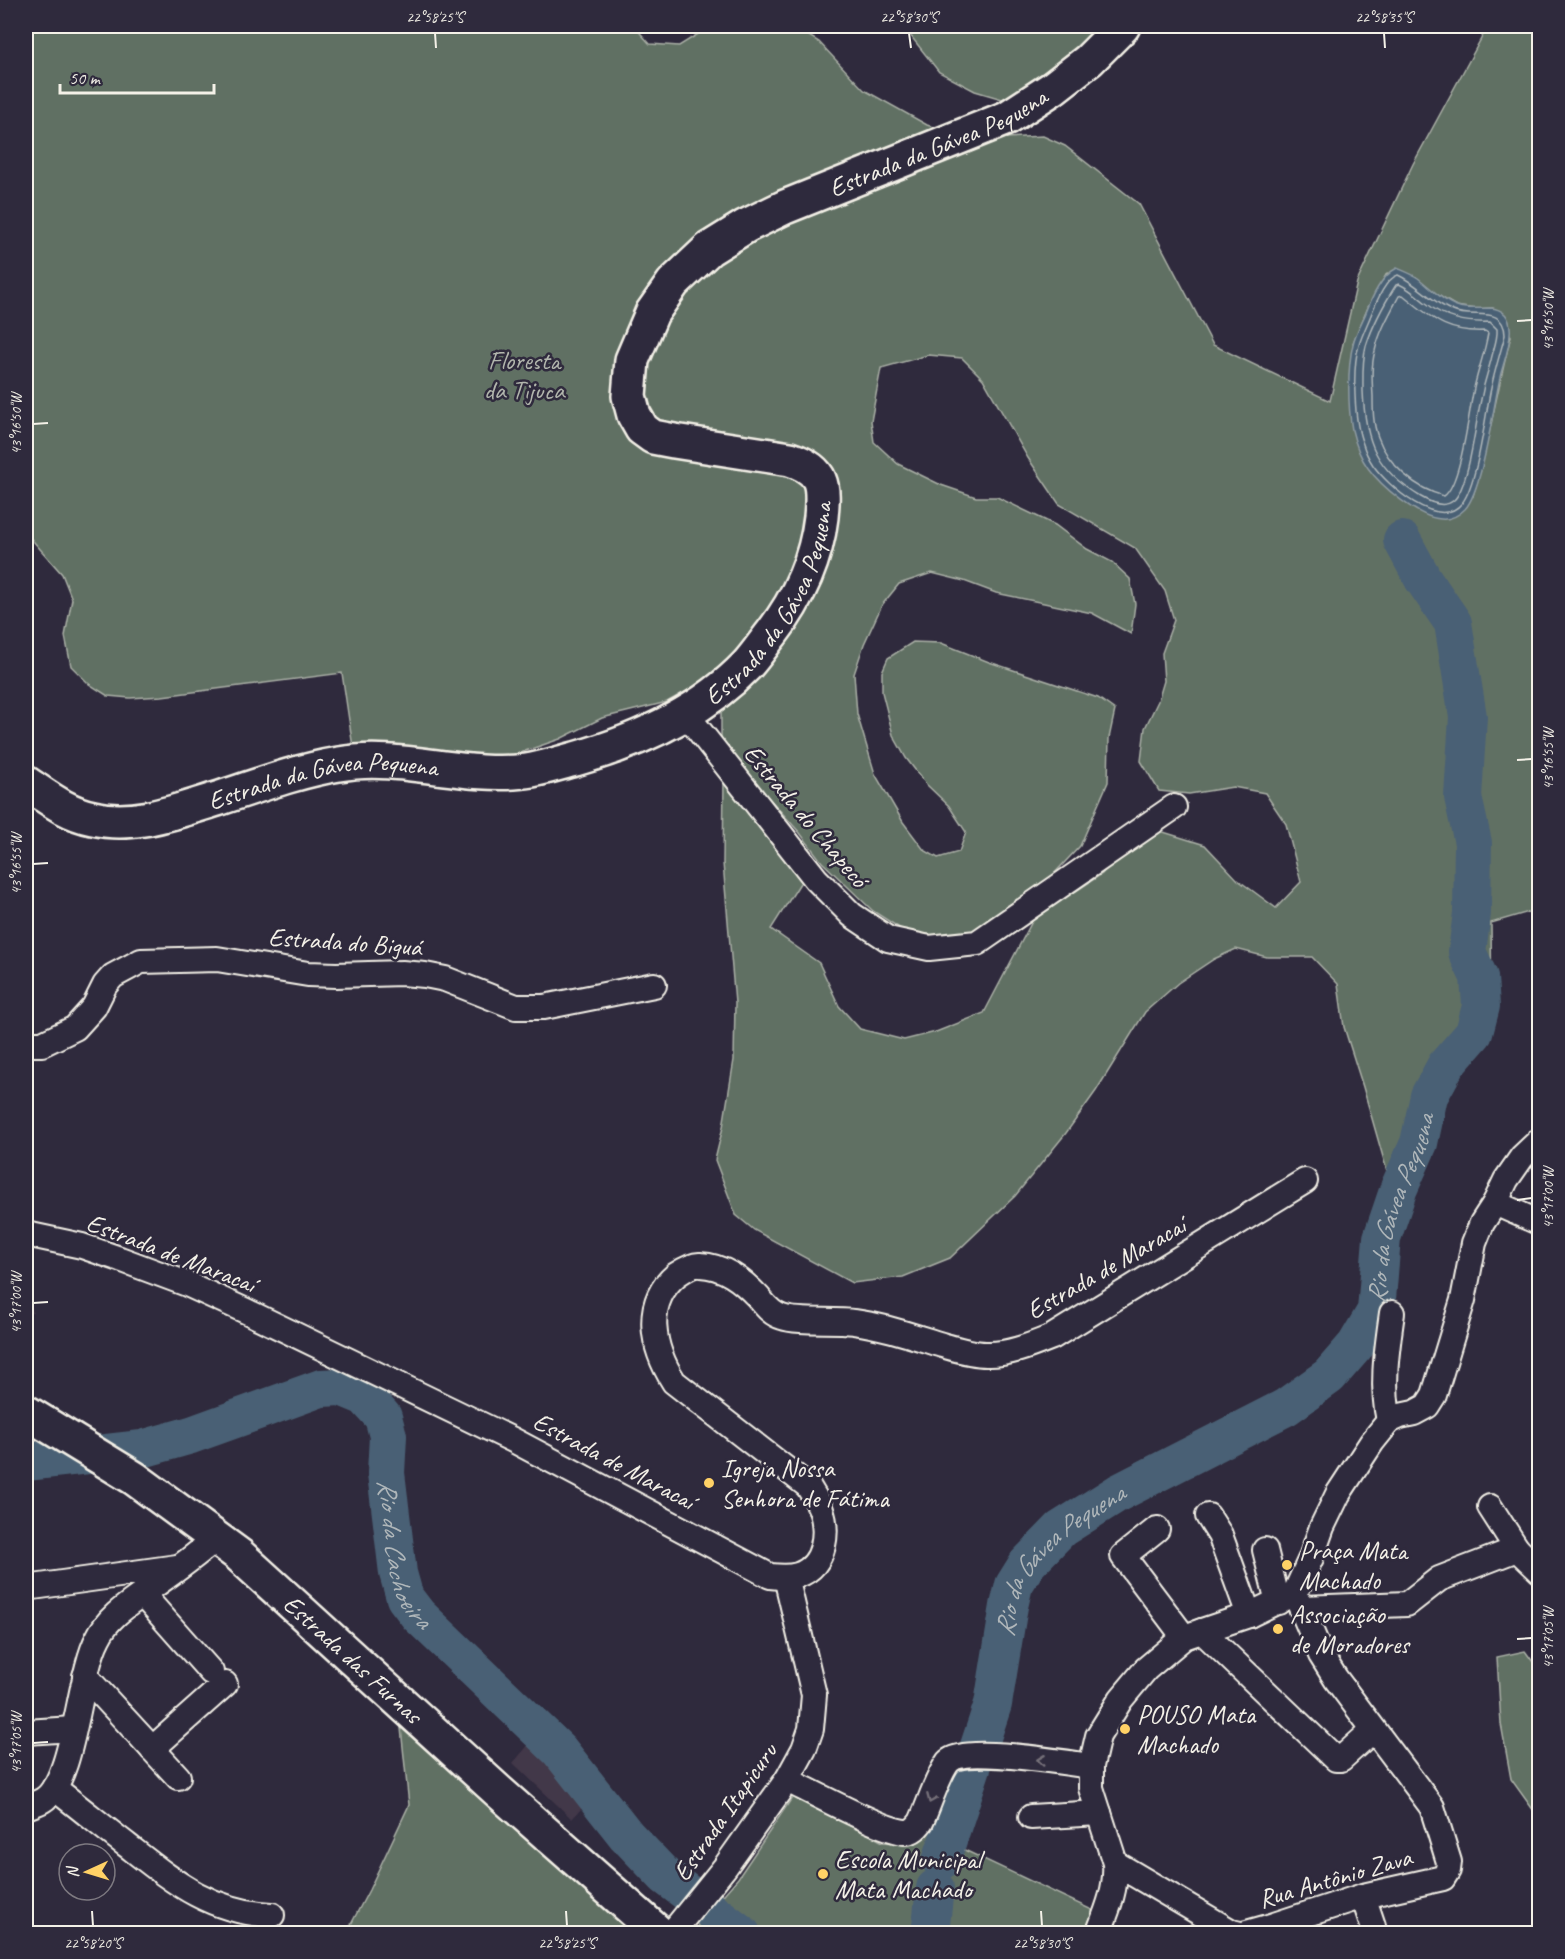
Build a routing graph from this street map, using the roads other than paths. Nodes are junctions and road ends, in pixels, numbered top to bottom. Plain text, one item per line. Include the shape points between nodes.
1 (1123, 26) edge
2 (686, 714) junction
3 (26, 783) edge
4 (1174, 807) dead end
5 (654, 985) dead end
6 (26, 1042) edge
7 (1539, 1140) edge
8 (1305, 1181) dead end
9 (1495, 1203) junction
10 (1539, 1223) edge
11 (26, 1234) edge
12 (1392, 1313) dead end
13 (26, 1412) edge
14 (1389, 1421) junction
15 (1490, 1507) dead end
16 (1208, 1516) dead end
17 (1157, 1529) dead end
18 (216, 1538) junction
19 (1517, 1549) junction
20 (1265, 1550) dead end
21 (180, 1567) junction
22 (1539, 1571) edge
23 (786, 1577) junction
24 (26, 1588) edge
25 (142, 1594) junction
26 (1292, 1601) junction
27 (1249, 1615) junction
28 (1198, 1635) junction
29 (85, 1676) junction
30 (73, 1729) junction
31 (26, 1732) edge
32 (1367, 1735) junction
33 (152, 1749) junction
34 (1092, 1766) junction
35 (178, 1777) dead end
36 (787, 1780) junction
37 (54, 1788) junction
38 (26, 1807) edge
39 (1099, 1813) junction
40 (1031, 1817) dead end
41 (1115, 1863) junction
42 (1363, 1896) junction
43 (272, 1915) dead end
44 (1373, 1926) dead end
45 (660, 1934) edge
46 (671, 1934) edge
47 (1098, 1934) edge
48 (1241, 1934) edge

1 - 2 street, Estrada da Gávea Pequena via 1089,60 1007,118 746,226 709,249 673,283 652,313 632,360 630,378 629,396 642,429 674,441 806,464 818,474 822,488 819,533 795,600 748,664
2 - 3 street, Estrada da Gávea Pequena via 626,743 526,771 467,772 361,761 292,774 149,819 94,819 69,811
2 - 4 street, Estrada do Chapecó via 816,879 852,915 888,939 929,948 977,943
5 - 6 street, Estrada do Biguá via 544,1007 516,1006 424,975 308,974 217,959 141,961 113,976 75,1028 42,1044
7 - 9 street via 1522,1157
8 - 23 street, Estrada de Maracaí via 1052,1337 1008,1352 965,1351 854,1322 789,1319 771,1311 726,1270 698,1264 680,1272 665,1284 656,1304 654,1325 663,1365 674,1382 808,1486 820,1505 823,1551 808,1570
9 - 10 street
9 - 14 street via 1474,1243 1434,1395 1427,1406
11 - 23 street, Estrada de Maracaí via 82,1246 187,1284 513,1440 770,1576
12 - 14 street via 1385,1369
13 - 18 street, Estrada das Furnas via 134,1478
14 - 26 street via 1338,1494
15 - 19 street
16 - 27 street via 1220,1535
17 - 28 street via 1126,1553
18 - 21 street
18 - 45 street, Estrada das Furnas
19 - 22 street
19 - 26 street via 1439,1579 1407,1604
20 - 26 street
21 - 24 street
21 - 25 street
23 - 36 street, Estrada Itapicuru via 814,1695 811,1729
25 - 29 street via 115,1616 98,1637
25 - 33 street via 218,1678
26 - 27 street
26 - 32 street
27 - 28 street
28 - 32 street via 1336,1759 1341,1760
28 - 34 street via 1146,1669 1121,1699 1098,1736
29 - 30 street
29 - 33 street
30 - 31 street
30 - 37 street via 63,1771
32 - 42 street, Rua Antônio Zava via 1426,1797 1449,1862 1443,1878
33 - 35 street
34 -> 36 street via 991,1754 952,1759 921,1822 907,1832 883,1826
34 - 39 street via 1091,1788
36 - 46 street, Estrada Itapicuru via 725,1868
37 - 38 street via 43,1800
37 - 43 street via 196,1895 245,1912
39 - 40 street
39 - 41 street
41 - 47 street via 1115,1882
41 - 48 street, Rua Antônio Zava
42 - 44 street
42 - 48 street, Rua Antônio Zava

